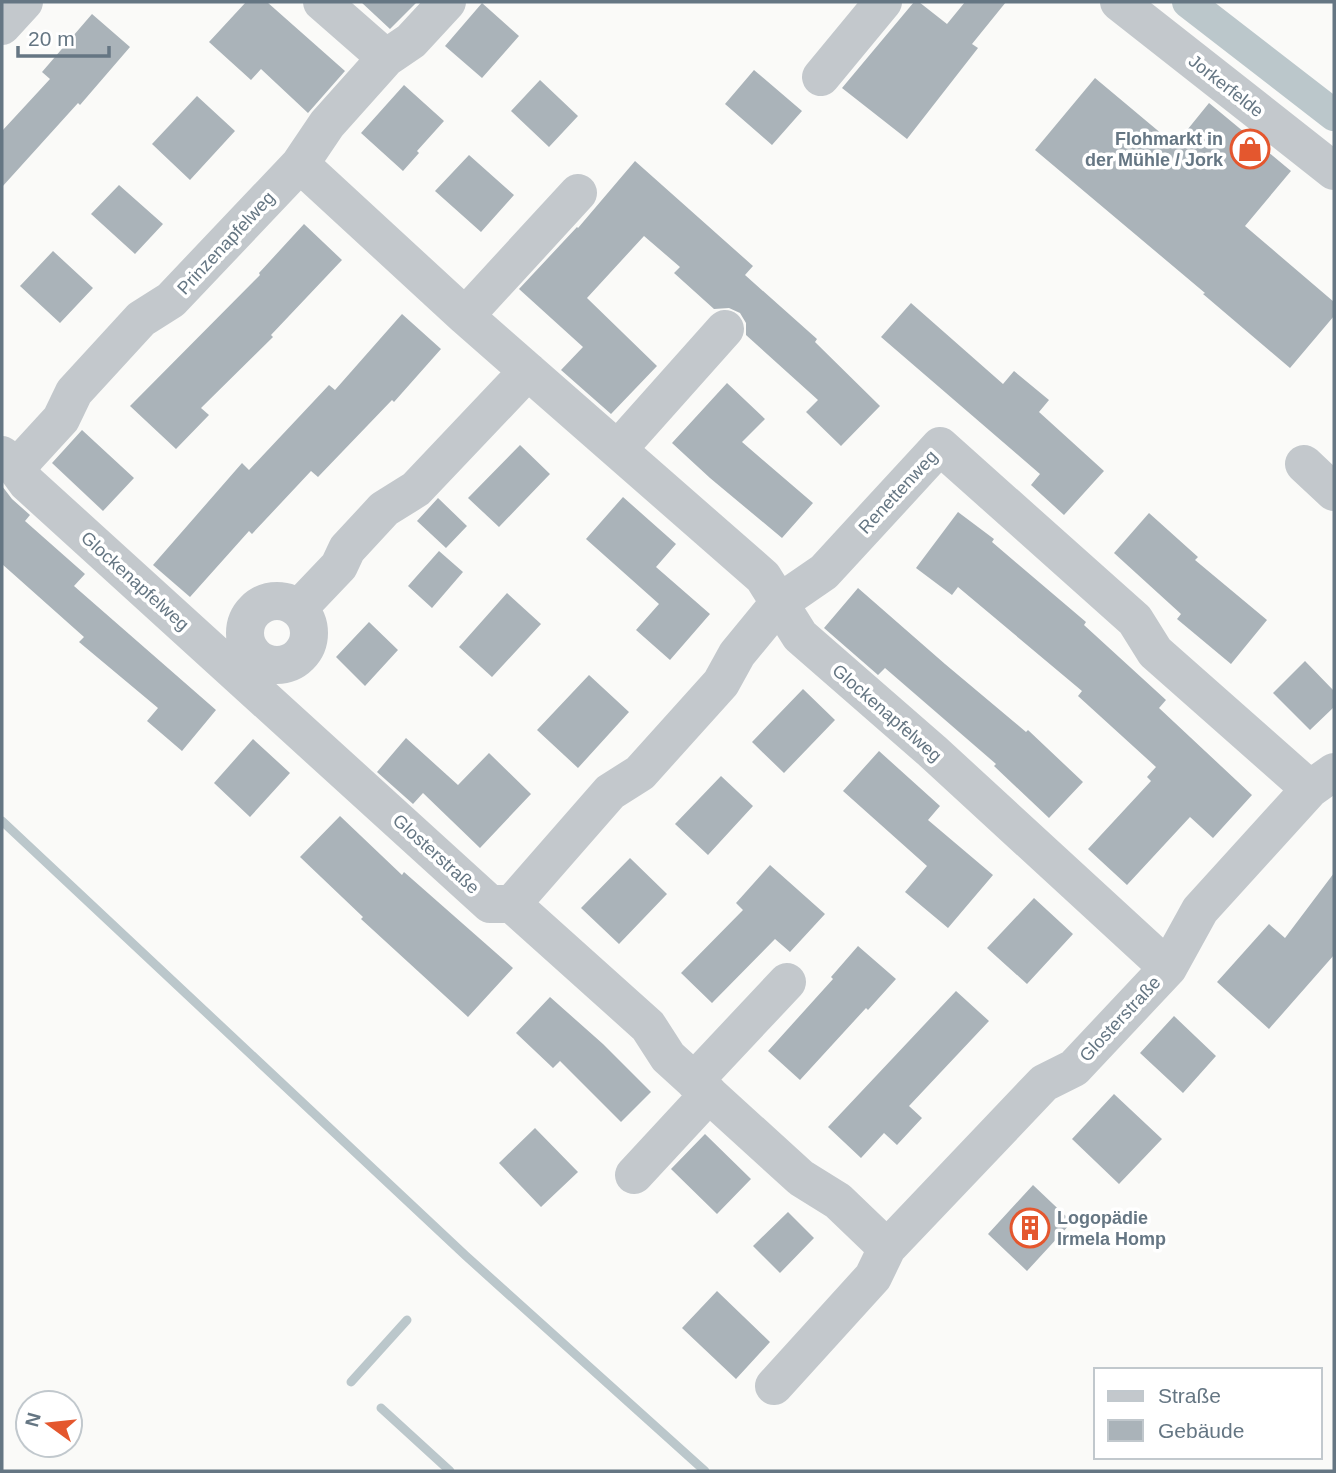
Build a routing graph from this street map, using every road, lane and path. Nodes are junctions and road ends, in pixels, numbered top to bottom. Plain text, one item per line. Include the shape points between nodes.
1 (24, 2) edge
2 (322, 2) edge
3 (447, 2) edge
4 (883, 2) edge
5 (1119, 2) edge
6 (2, 26) edge
7 (386, 58) junction
8 (821, 77) dead end
9 (300, 164) junction
10 (1334, 171) edge
11 (578, 193) dead end
12 (465, 316) junction
13 (725, 329) dead end
14 (528, 371) junction
15 (618, 449) junction
16 (9, 461) edge
17 (1304, 464) dead end
18 (1334, 492) edge
19 (779, 604) junction
20 (247, 666) junction
21 (1322, 781) edge
22 (512, 904) junction
23 (1168, 968) junction
24 (787, 982) dead end
25 (702, 1088) junction
26 (634, 1175) dead end
27 (887, 1248) junction
28 (774, 1386) dead end

1 - 6 street
2 - 7 street
3 - 7 street, Prinzenapfelweg via 411,41
4 - 8 street
5 - 10 street, Jorkerfelde
7 - 9 street, Prinzenapfelweg via 327,124
9 - 12 street, Glockenapfelweg
9 - 16 street, Prinzenapfelweg via 171,300 141,318 74,392 61,419
11 - 12 street
12 - 14 street, Glockenapfelweg
13 - 15 street
14 - 15 street, Glockenapfelweg
14 - 20 street via 416,489 384,509 298,609 309,631 301,654 279,665
15 - 19 street, Glockenapfelweg via 764,577
16 - 20 street, Glockenapfelweg via 27,483
17 - 18 street
19 - 21 street, Renettenweg via 824,572 940,446 1135,620 1155,652
19 - 22 street, Renettenweg via 737,653 720,683 640,773 610,792
19 - 23 street, Glockenapfelweg via 800,636
20 - 22 street, Glosterstraße via 490,904
21 - 23 street, Glosterstraße via 1200,910
22 - 25 street, Glosterstraße via 648,1026 668,1057
23 - 27 street, Glosterstraße via 1074,1068 1044,1083
24 - 25 street
25 - 26 street
25 - 27 street, Glosterstraße
27 - 28 street, Glosterstraße via 873,1277

